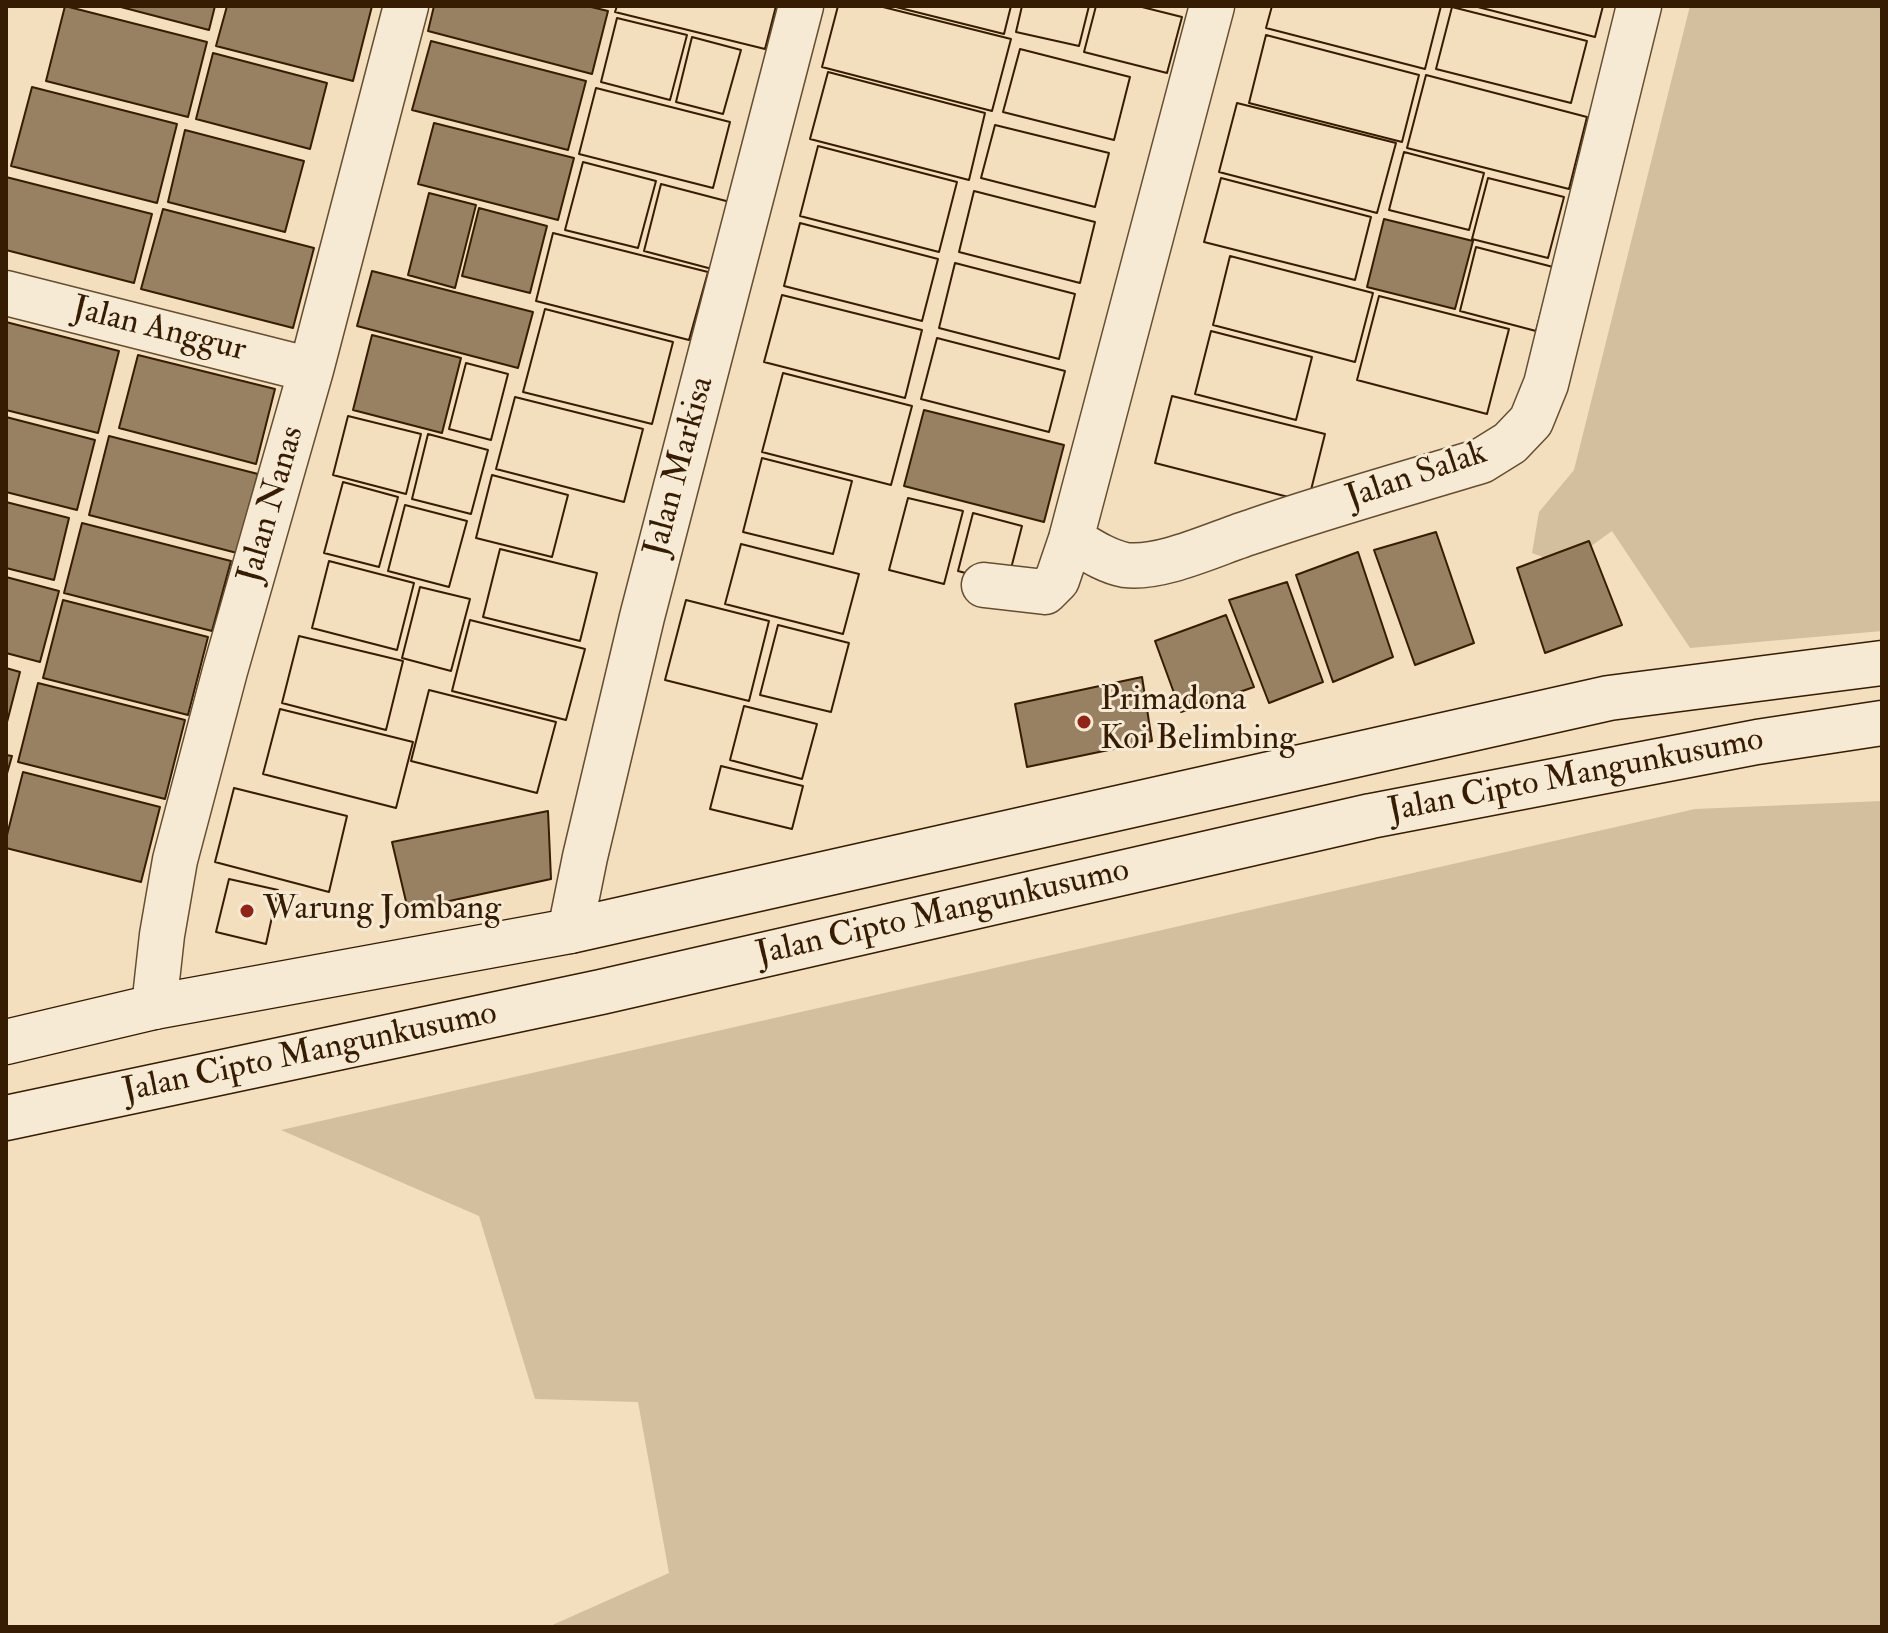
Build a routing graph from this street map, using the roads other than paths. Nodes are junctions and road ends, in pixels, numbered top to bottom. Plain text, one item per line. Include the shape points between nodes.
1 (406, 6) edge
2 (801, 6) edge
3 (1212, 6) edge
4 (1639, 6) edge
5 (6, 293) edge
6 (311, 370) junction
7 (1071, 539) junction
8 (984, 585) dead end
9 (1882, 663) edge
10 (1882, 723) edge
11 (570, 931) junction
12 (154, 1007) junction
13 (6, 1042) edge
14 (6, 1118) edge

1 - 6 street, Jalan Nanas
2 - 11 street, Jalan Markisa via 642,617
3 - 7 street
4 - 7 street, Jalan Salak via 1546,384 1531,421 1510,443 1481,461 1151,564 1126,565
5 - 6 street, Jalan Anggur
6 - 12 street, Jalan Nanas via 175,860
7 - 8 street via 1057,580 1045,592
9 - 11 street, Jalan Cipto Mangunkusumo via 1609,698
10 - 14 street, Jalan Cipto Mangunkusumo via 1371,816 586,995
11 - 12 street, Jalan Cipto Mangunkusumo
12 - 13 street, Jalan Cipto Mangunkusumo

